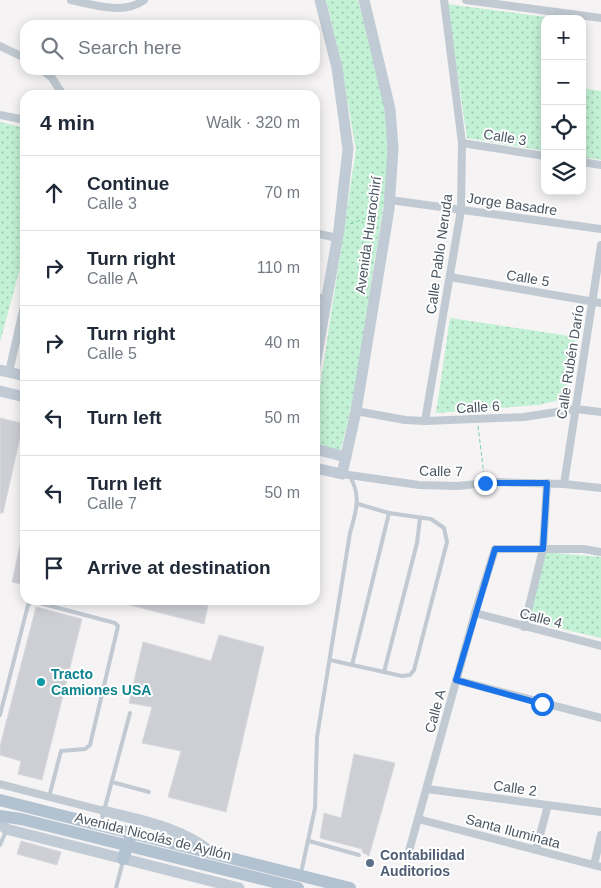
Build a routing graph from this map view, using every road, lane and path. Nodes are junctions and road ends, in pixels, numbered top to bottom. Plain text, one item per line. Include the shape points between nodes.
1 (71, 0) edge
2 (144, 0) edge
3 (320, 0) edge
4 (364, 0) edge
5 (444, 0) edge
6 (466, 0) edge
7 (89, 2) edge
8 (601, 18) edge
9 (0, 46) edge
10 (20, 56) edge
11 (48, 75) edge
12 (60, 90) edge
13 (0, 115) edge
14 (20, 119) edge
15 (462, 143) junction
16 (541, 155) edge
17 (586, 162) edge
18 (601, 164) edge
19 (389, 204) junction
20 (461, 210) junction
21 (601, 229) edge
22 (320, 233) edge
23 (338, 233) junction
24 (601, 245) edge
25 (450, 278) junction
26 (321, 298) edge
27 (592, 301) junction
28 (601, 303) edge
29 (20, 319) edge
30 (5, 371) edge
31 (20, 375) edge
32 (0, 391) edge
33 (20, 396) edge
34 (576, 409) junction
35 (356, 411) junction
36 (601, 412) edge
37 (477, 419) junction
38 (425, 421) junction
39 (320, 450) edge
40 (346, 457) junction
41 (320, 469) edge
42 (346, 475) junction
43 (485, 483) junction
44 (547, 483) junction
45 (564, 484) junction
46 (601, 488) edge
47 (358, 504) junction
48 (389, 513) junction
49 (420, 518) junction
50 (543, 549) junction
51 (601, 552) edge
52 (29, 605) edge
53 (47, 605) edge
54 (475, 613) junction
55 (524, 627) junction
56 (601, 646) edge
57 (330, 660) junction
58 (352, 665) junction
59 (384, 672) junction
60 (456, 680) junction
61 (130, 713) dead end
62 (0, 715) edge
63 (601, 718) edge
64 (112, 782) junction
65 (0, 784) edge
66 (427, 789) junction
67 (149, 792) dead end
68 (49, 797) junction
69 (0, 800) edge
70 (548, 805) junction
71 (104, 811) junction
72 (601, 812) edge
73 (0, 816) edge
74 (418, 819) junction
75 (101, 825) junction
76 (3, 826) edge
77 (132, 833) junction
78 (601, 835) edge
79 (309, 841) junction
80 (0, 845) edge
81 (128, 845) junction
82 (536, 850) junction
83 (409, 851) dead end
84 (211, 852) junction
85 (359, 855) dead end
86 (123, 859) junction
87 (245, 861) junction
88 (597, 866) edge
89 (277, 869) junction
90 (301, 874) junction
91 (242, 875) junction
92 (272, 885) edge
93 (116, 888) edge
94 (236, 888) edge
95 (298, 888) edge
96 (350, 888) edge

1 - 7 street
2 - 7 street via 137,5 115,8
3 - 23 street via 337,68 348,142
4 - 19 street, Avenida Huarochirí via 393,132
5 - 15 street, Calle Pablo Neruda
6 - 8 street
9 - 10 street
11 - 12 street
13 - 14 street
15 - 16 street, Calle 3
15 - 20 street, Calle Pablo Neruda
17 - 18 street
19 - 20 street, Jorge Basadre
19 - 23 path
19 - 35 street, Avenida Huarochirí
20 - 21 street, Jorge Basadre
20 - 25 street, Calle Pablo Neruda
22 - 23 street
23 - 26 street
24 - 27 street, Calle Rubén Darío
25 - 27 street, Calle 5
25 - 38 street, Calle Pablo Neruda
27 - 28 street, Calle 5
27 - 34 street, Calle Rubén Darío
29 - 30 street
30 - 31 street
32 - 33 street
34 - 36 street, Calle 6
34 - 37 street, Calle 6 via 524,417
34 - 45 street, Calle Rubén Darío
35 - 38 street, Calle 6
35 - 40 street, Avenida Huarochirí
37 - 38 street, Calle 6
37 - 43 path
39 - 40 street
40 - 42 street, Avenida Huarochirí
41 - 42 street
42 - 43 street, Calle 7 via 419,485
42 - 47 lane via 356,486
43 - 44 street, Calle 7
44 - 45 street, Calle 7
44 - 50 street
45 - 46 street, Calle 7
47 - 48 lane
47 - 57 lane via 350,533
48 - 49 lane
48 - 58 lane
49 - 59 lane via 417,543
49 - 59 lane via 438,523 447,535 447,542 414,670 410,675 402,676
50 - 51 street
50 - 54 street, Calle A via 495,549
50 - 55 street
52 - 62 lane
53 - 68 lane via 118,626 90,745 85,749 62,751
54 - 55 street, Calle 4
54 - 60 street, Calle A
55 - 56 street, Calle 4
57 - 58 lane
57 - 79 lane via 317,737 317,789
58 - 59 lane
60 - 63 street
60 - 66 street, Calle A
61 - 64 lane
64 - 67 lane
64 - 71 lane
65 - 68 street, Avenida Nicolás de Ayllón
66 - 70 street, Calle 2
66 - 74 street, Calle A
68 - 71 street, Avenida Nicolás de Ayllón
69 - 75 main road, Avenida Nicolás de Ayllón
70 - 72 street, Calle 2
70 - 82 street
71 - 75 lane
71 - 84 street, Avenida Nicolás de Ayllón via 168,828 194,838
73 - 81 main road, Avenida Nicolás de Ayllón
74 - 82 street, Santa Iluminata
74 - 83 street, Calle A
75 - 77 main road, Avenida Nicolás de Ayllón
76 - 80 lane
76 - 86 street
77 - 81 main road
77 - 84 main road, Avenida Nicolás de Ayllón
78 - 88 street
79 - 85 lane
79 - 90 lane
81 - 86 main road
81 - 91 main road, Avenida Nicolás de Ayllón
82 - 88 street, Santa Iluminata
84 - 87 main road, Avenida Nicolás de Ayllón
86 - 93 lane
86 - 94 street
87 - 89 main road, Avenida Nicolás de Ayllón
87 - 91 street
89 - 90 main road, Avenida Nicolás de Ayllón
89 - 92 street
90 - 95 lane
90 - 96 main road, Avenida Nicolás de Ayllón
91 - 92 main road, Avenida Nicolás de Ayllón
91 - 94 street
92 - 95 main road, Avenida Nicolás de Ayllón

